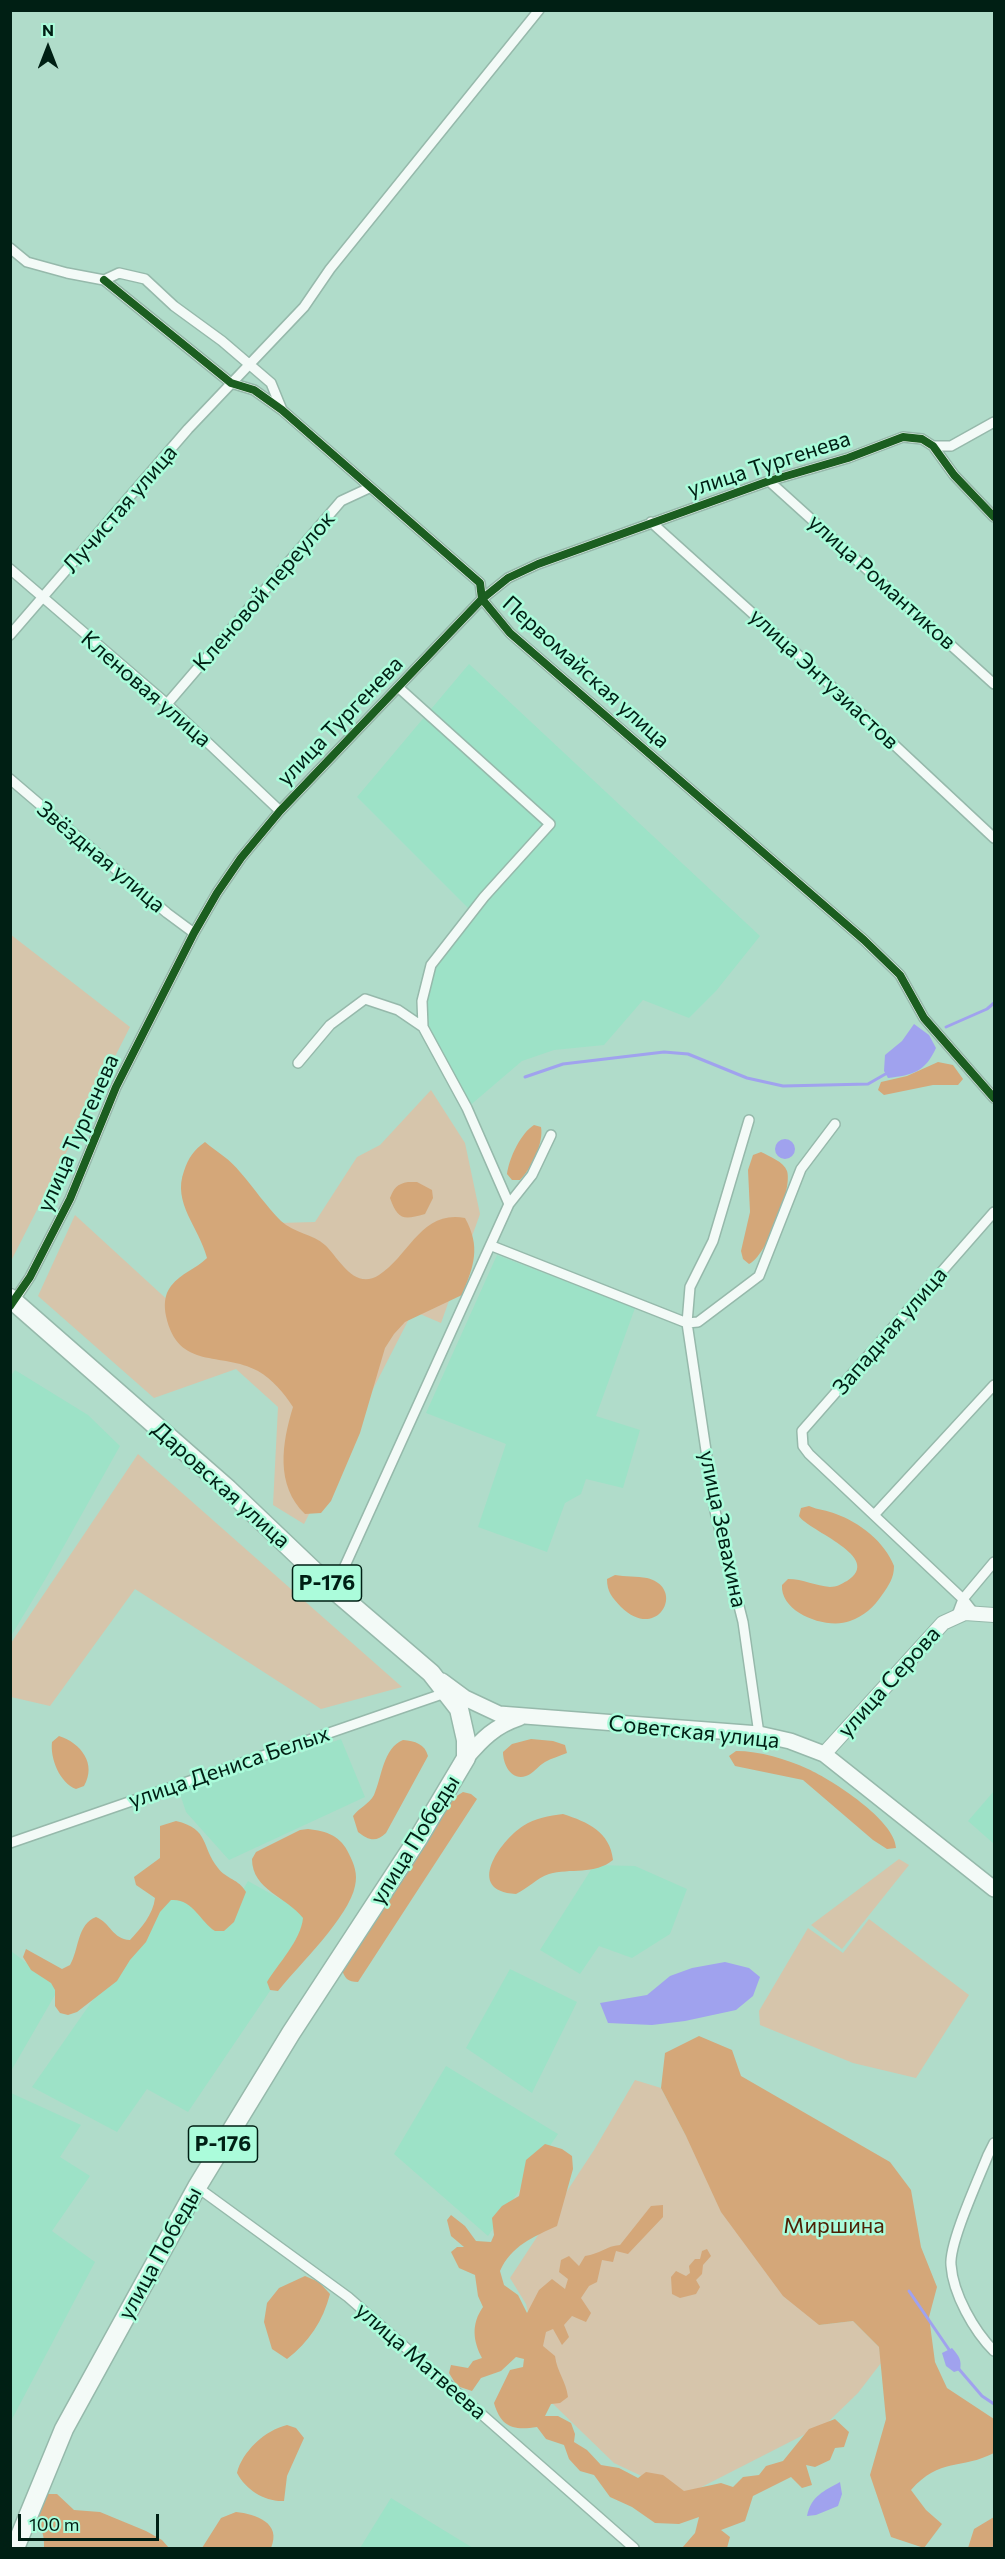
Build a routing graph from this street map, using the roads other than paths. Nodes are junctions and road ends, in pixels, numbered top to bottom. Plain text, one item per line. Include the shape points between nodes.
1 (538, 10) edge
2 (10, 248) edge
3 (104, 280) junction
4 (249, 364) junction
5 (231, 383) junction
6 (282, 410) junction
7 (994, 422) edge
8 (933, 446) junction
9 (769, 481) junction
10 (369, 488) junction
11 (994, 517) edge
12 (651, 522) junction
13 (10, 569) edge
14 (42, 599) junction
15 (482, 599) junction
16 (10, 635) edge
17 (994, 684) edge
18 (398, 687) junction
19 (167, 704) junction
20 (10, 779) edge
21 (280, 811) junction
22 (994, 838) edge
23 (194, 933) junction
24 (423, 1027) junction
25 (298, 1063) dead end
26 (994, 1098) edge
27 (749, 1120) dead end
28 (835, 1124) dead end
29 (551, 1135) dead end
30 (509, 1204) junction
31 (994, 1212) edge
32 (492, 1246) junction
33 (12, 1302) edge
34 (687, 1323) junction
35 (994, 1385) edge
36 (875, 1514) junction
37 (994, 1562) edge
38 (334, 1590) junction
39 (963, 1599) junction
40 (973, 1612) junction
41 (957, 1615) junction
42 (994, 1615) edge
43 (431, 1673) junction
44 (448, 1692) junction
45 (483, 1708) joint
46 (525, 1716) junction
47 (464, 1724) joint
48 (489, 1732) joint
49 (759, 1734) junction
50 (824, 1754) junction
51 (466, 1758) junction
52 (10, 1843) edge
53 (994, 1889) edge
54 (994, 2144) edge
55 (197, 2187) junction
56 (994, 2351) edge
57 (15, 2548) edge
58 (634, 2548) edge

1 - 4 street, Лучистая улица via 330,269 304,307
2 - 3 street via 27,262
3 - 4 street via 119,273 145,279
3 - 5 street, Первомайская улица
4 - 5 street, Лучистая улица
4 - 6 street via 271,383
5 - 6 street, Первомайская улица via 254,390
5 - 14 street, Лучистая улица
6 - 10 street, Первомайская улица
7 - 8 street via 951,446
8 - 9 street, улица Тургенева via 922,439 903,437
8 - 11 street via 954,476
9 - 12 street, улица Тургенева
9 - 17 street, улица Романтиков
10 - 15 street, Первомайская улица via 480,583
10 - 19 street, Кленовой переулок via 341,501
12 - 15 street, улица Тургенева via 538,564 508,578
12 - 22 street, улица Энтузиастов
13 - 14 street, Кленовая улица
14 - 16 street, Лучистая улица
14 - 19 street, Кленовая улица
15 - 18 street, улица Тургенева
15 - 26 street, Первомайская улица via 510,633 900,975 924,1018
18 - 21 street, улица Тургенева
18 - 24 street via 550,824 484,897 431,965 422,1001
19 - 21 street, Кленовая улица
20 - 23 street, Звёздная улица
21 - 23 street, улица Тургенева via 241,858
23 - 33 street, улица Тургенева via 116,1087 70,1199 30,1277
24 - 25 street via 398,1010 364,999 330,1025
24 - 30 street via 466,1108
27 - 34 street, улица Зевахина via 714,1241 690,1287
28 - 34 street via 801,1169 759,1276 698,1322
29 - 30 street via 532,1174
30 - 32 street
31 - 36 street, Западная улица via 802,1431 803,1446 809,1454
32 - 34 street
32 - 38 street
33 - 38 highway, Даровская улица / Р-176 via 228,1489
34 - 49 street, улица Зевахина via 716,1511 744,1631
35 - 36 street
36 - 39 street
37 - 39 street
38 - 43 highway, Даровская улица / Р-176
39 - 40 street
39 - 41 street
40 - 41 street
40 - 42 street
41 - 50 street, улица Серова via 935,1631
43 - 44 highway, Даровская улица / Р-176
43 - 45 main road, Даровская улица
44 - 47 highway, Даровская улица / Р-176
44 - 52 street, улица Дениса Белых
45 - 46 main road, Советская улица
46 - 48 main road, Советская улица
46 - 49 main road, Советская улица
47 - 51 highway, улица Победы / Р-176
48 - 51 main road, улица Победы
49 - 50 main road, Советская улица
50 - 53 main road, Советская улица
51 - 55 highway, улица Победы / Р-176
54 - 56 street via 950,2263 965,2307
55 - 57 highway, улица Победы / Р-176 via 64,2429
55 - 58 street, улица Матвеева via 348,2297

